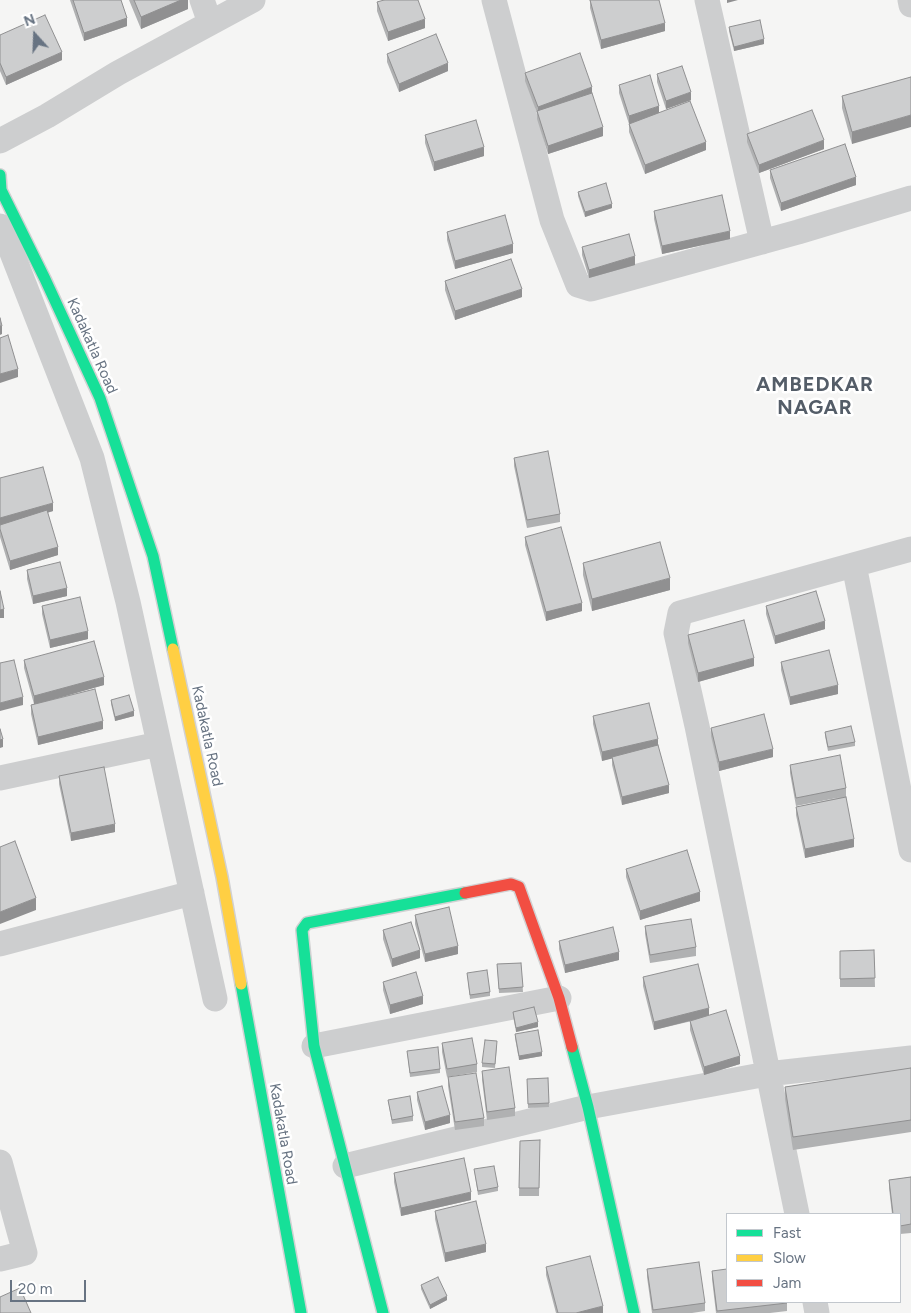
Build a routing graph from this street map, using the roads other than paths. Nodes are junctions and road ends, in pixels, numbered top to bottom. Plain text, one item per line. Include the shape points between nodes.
1 (202, 0) edge
2 (253, 0) edge
3 (494, 0) edge
4 (707, 0) edge
5 (910, 0) edge
6 (911, 5) edge
7 (210, 23) junction
8 (0, 141) edge
9 (0, 175) edge
10 (1, 190) edge
11 (911, 198) edge
12 (0, 226) edge
13 (762, 242) junction
14 (911, 549) edge
15 (854, 565) junction
16 (159, 744) junction
17 (0, 778) edge
18 (911, 850) edge
19 (192, 893) junction
20 (0, 944) edge
21 (559, 998) junction
22 (215, 999) dead end
23 (314, 1046) junction
24 (911, 1058) edge
25 (767, 1074) junction
26 (588, 1107) junction
27 (0, 1162) edge
28 (345, 1166) junction
29 (797, 1213) edge
30 (0, 1259) edge
31 (301, 1313) edge
32 (383, 1313) edge
33 (634, 1313) edge

1 - 7 street
2 - 7 street
3 - 13 street via 552,220 578,285 591,289
4 - 13 street
5 - 6 street
7 - 8 street
9 - 10 street, Kadakatla Road
10 - 31 street, Kadakatla Road via 100,398 153,556 222,877
11 - 13 street
12 - 16 street via 92,458
14 - 15 street
15 - 18 street
15 - 25 street via 680,613 676,633
16 - 17 street
16 - 19 street
19 - 20 street
19 - 22 street
21 - 23 street
21 - 23 street via 519,887 511,884 307,923 302,930
21 - 26 street
23 - 28 street
24 - 25 street
25 - 26 street
25 - 29 street
26 - 28 street
26 - 33 street
27 - 30 street via 25,1253
28 - 32 street

